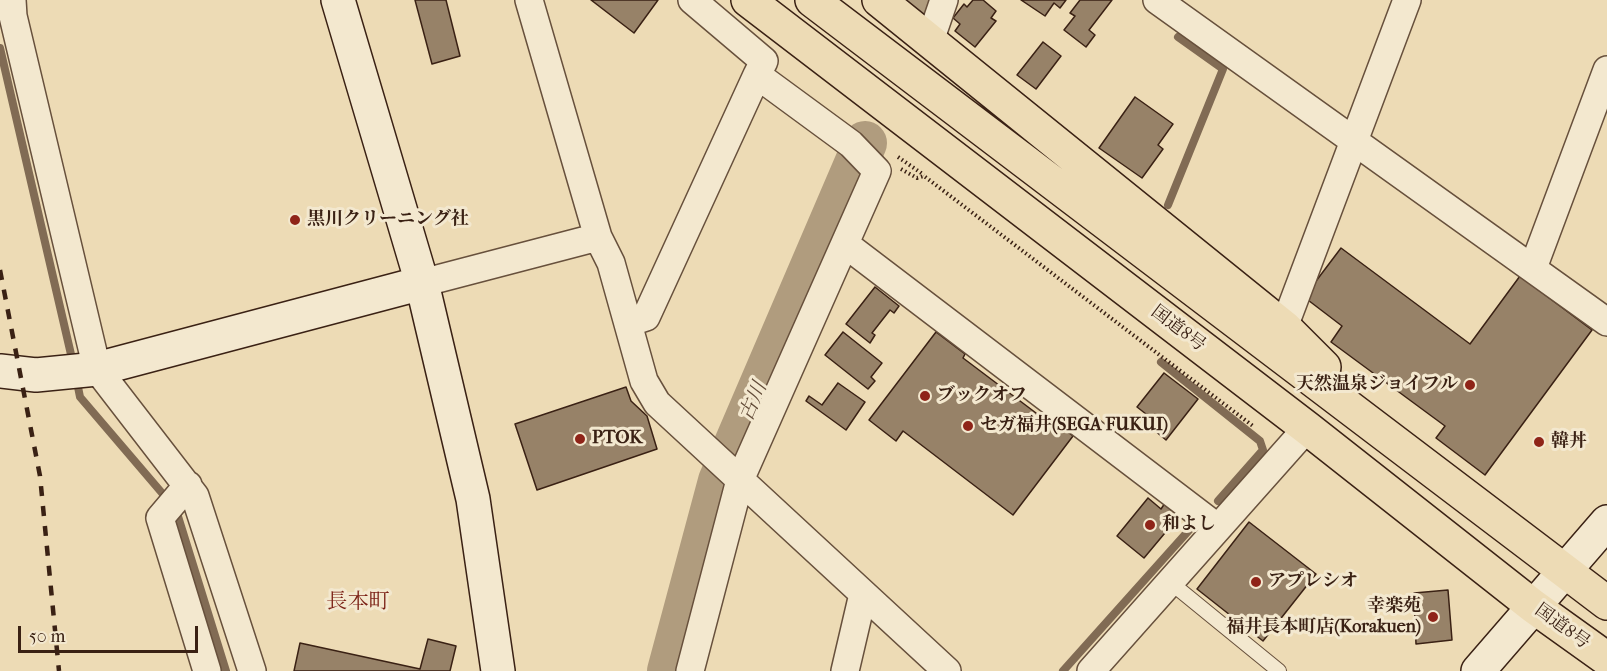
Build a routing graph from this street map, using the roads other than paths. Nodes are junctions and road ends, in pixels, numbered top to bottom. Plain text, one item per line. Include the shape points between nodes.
1 (12, 0) edge
2 (338, 0) edge
3 (529, 0) edge
4 (692, 0) edge
5 (748, 0) edge
6 (812, 0) edge
7 (879, 0) edge
8 (944, 0) edge
9 (1407, 0) edge
10 (1168, 3) edge
11 (930, 41) junction
12 (1607, 70) edge
13 (757, 75) junction
14 (1354, 140) junction
15 (598, 237) junction
16 (845, 244) junction
17 (1533, 268) junction
18 (422, 283) junction
19 (1607, 322) edge
20 (628, 323) junction
21 (1284, 327) junction
22 (97, 369) junction
23 (0, 371) edge
24 (1375, 425) junction
25 (1297, 440) junction
26 (740, 480) junction
27 (188, 485) junction
28 (1607, 522) edge
29 (1218, 528) junction
30 (1566, 570) junction
31 (1170, 582) junction
32 (863, 594) junction
33 (1607, 603) edge
34 (1533, 606) junction
35 (1607, 659) edge
36 (207, 671) edge
37 (252, 671) edge
38 (498, 671) edge
39 (690, 671) edge
40 (845, 671) edge
41 (947, 671) edge
42 (1091, 671) edge
43 (1279, 671) edge
44 (1478, 671) edge

1 - 22 street
2 - 18 street
3 - 15 street
4 - 13 street via 764,61
5 - 25 highway, 国道8号
6 - 24 highway
7 - 11 highway
8 - 11 street
9 - 14 street
10 - 14 street
11 - 21 highway
12 - 17 street
13 - 16 street via 866,159
13 - 20 street via 646,317
14 - 17 street
14 - 21 street
15 - 18 street
15 - 20 street via 611,262
16 - 26 street
16 - 29 street
17 - 19 street
18 - 22 street
18 - 38 street via 473,499
20 - 26 street via 644,381 657,403
21 - 24 highway via 1340,382
22 - 23 street via 36,375
22 - 27 street
24 - 30 highway
25 - 29 street
25 - 34 highway, 国道8号
26 - 32 street
26 - 39 street
27 - 36 street via 160,518
27 - 37 street via 195,496
28 - 30 street
29 - 31 street
30 - 33 highway
30 - 34 street
31 - 42 street
31 - 43 lane
32 - 40 street
32 - 41 street
34 - 35 highway, 国道8号
34 - 44 street

